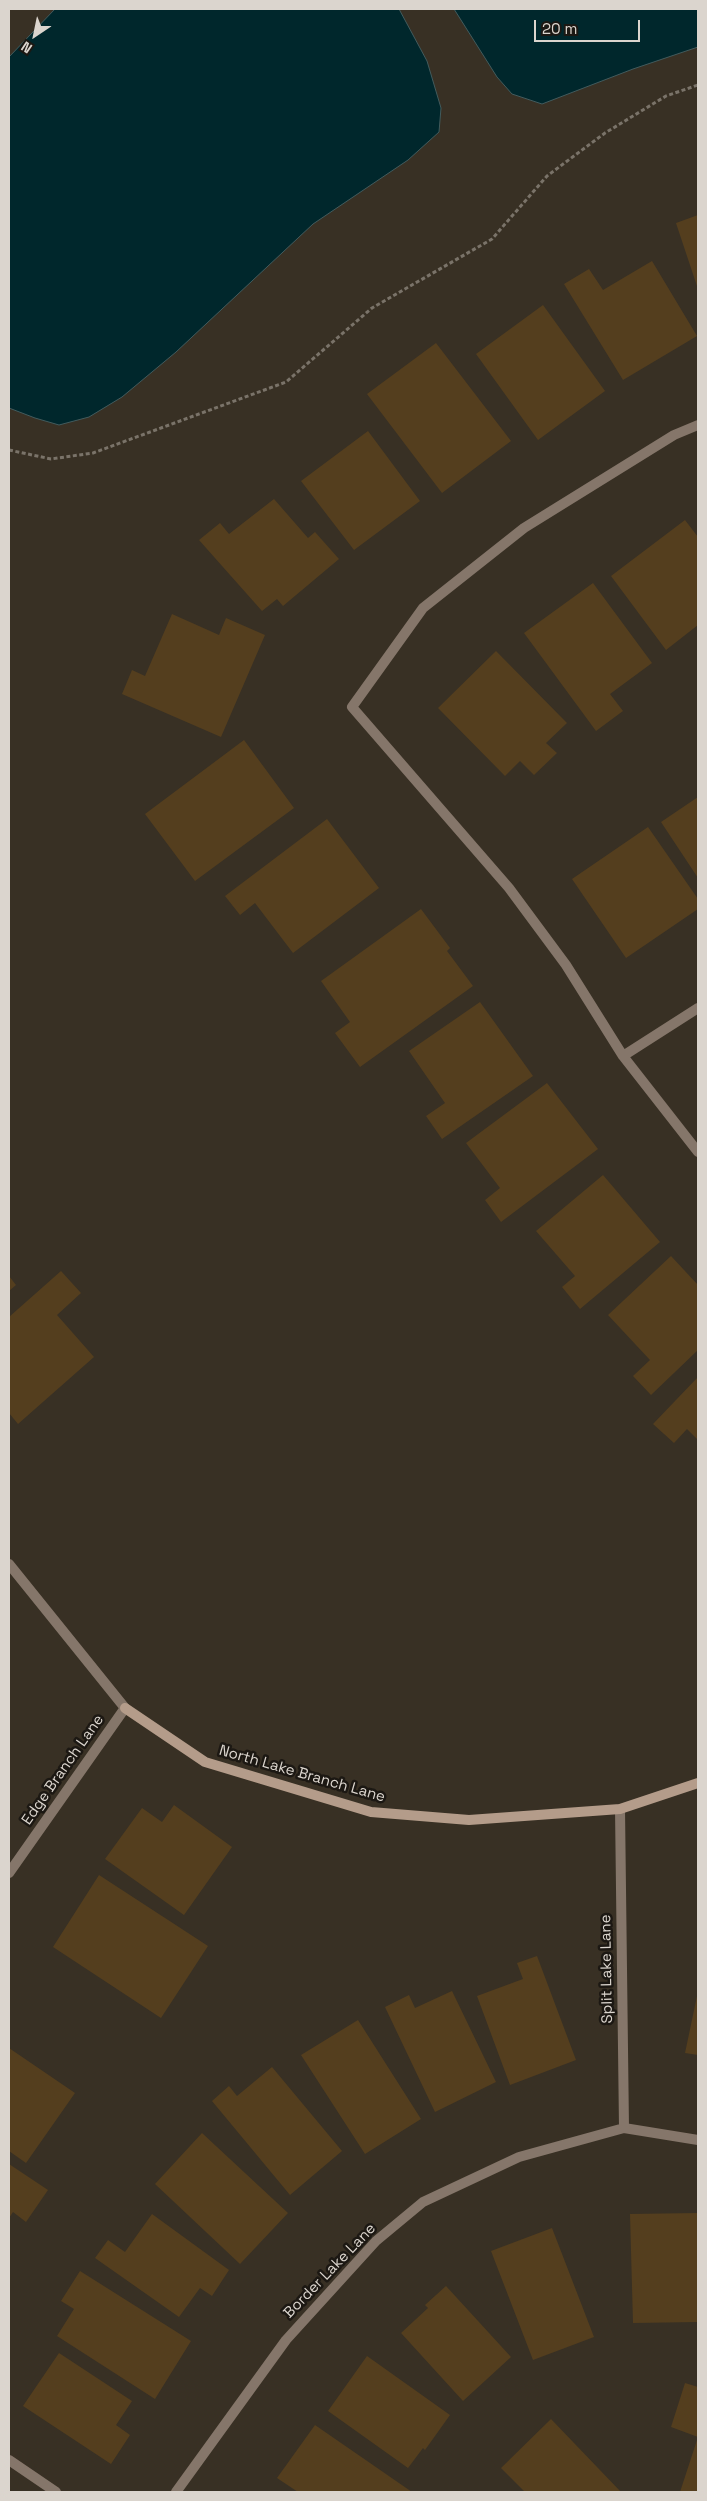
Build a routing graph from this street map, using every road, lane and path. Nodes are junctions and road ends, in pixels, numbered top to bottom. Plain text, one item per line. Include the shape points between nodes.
1 (698, 85) edge
2 (698, 425) edge
3 (9, 450) edge
4 (698, 1008) edge
5 (623, 1056) junction
6 (698, 1152) edge
7 (9, 1564) edge
8 (125, 1708) junction
9 (698, 1783) edge
10 (620, 1809) junction
11 (9, 1873) edge
12 (624, 2128) junction
13 (698, 2140) edge
14 (9, 2460) edge
15 (56, 2492) edge
16 (176, 2492) edge

1 - 3 path via 666,96 604,133 547,176 492,239 372,308 286,382 93,453 51,459
2 - 5 street via 674,435 524,528 423,608 352,707 509,888 566,965
4 - 5 street
5 - 6 street
7 - 8 street, North Lake Branch Lane
8 - 10 street, North Lake Branch Lane via 205,1762 371,1812 469,1820
8 - 11 street, Edge Branch Lane
9 - 10 street, North Lake Branch Lane
10 - 12 street, Split Lake Lane
12 - 13 street
12 - 16 street, Border Lake Lane via 519,2158 423,2202 376,2241 286,2340
14 - 15 street

